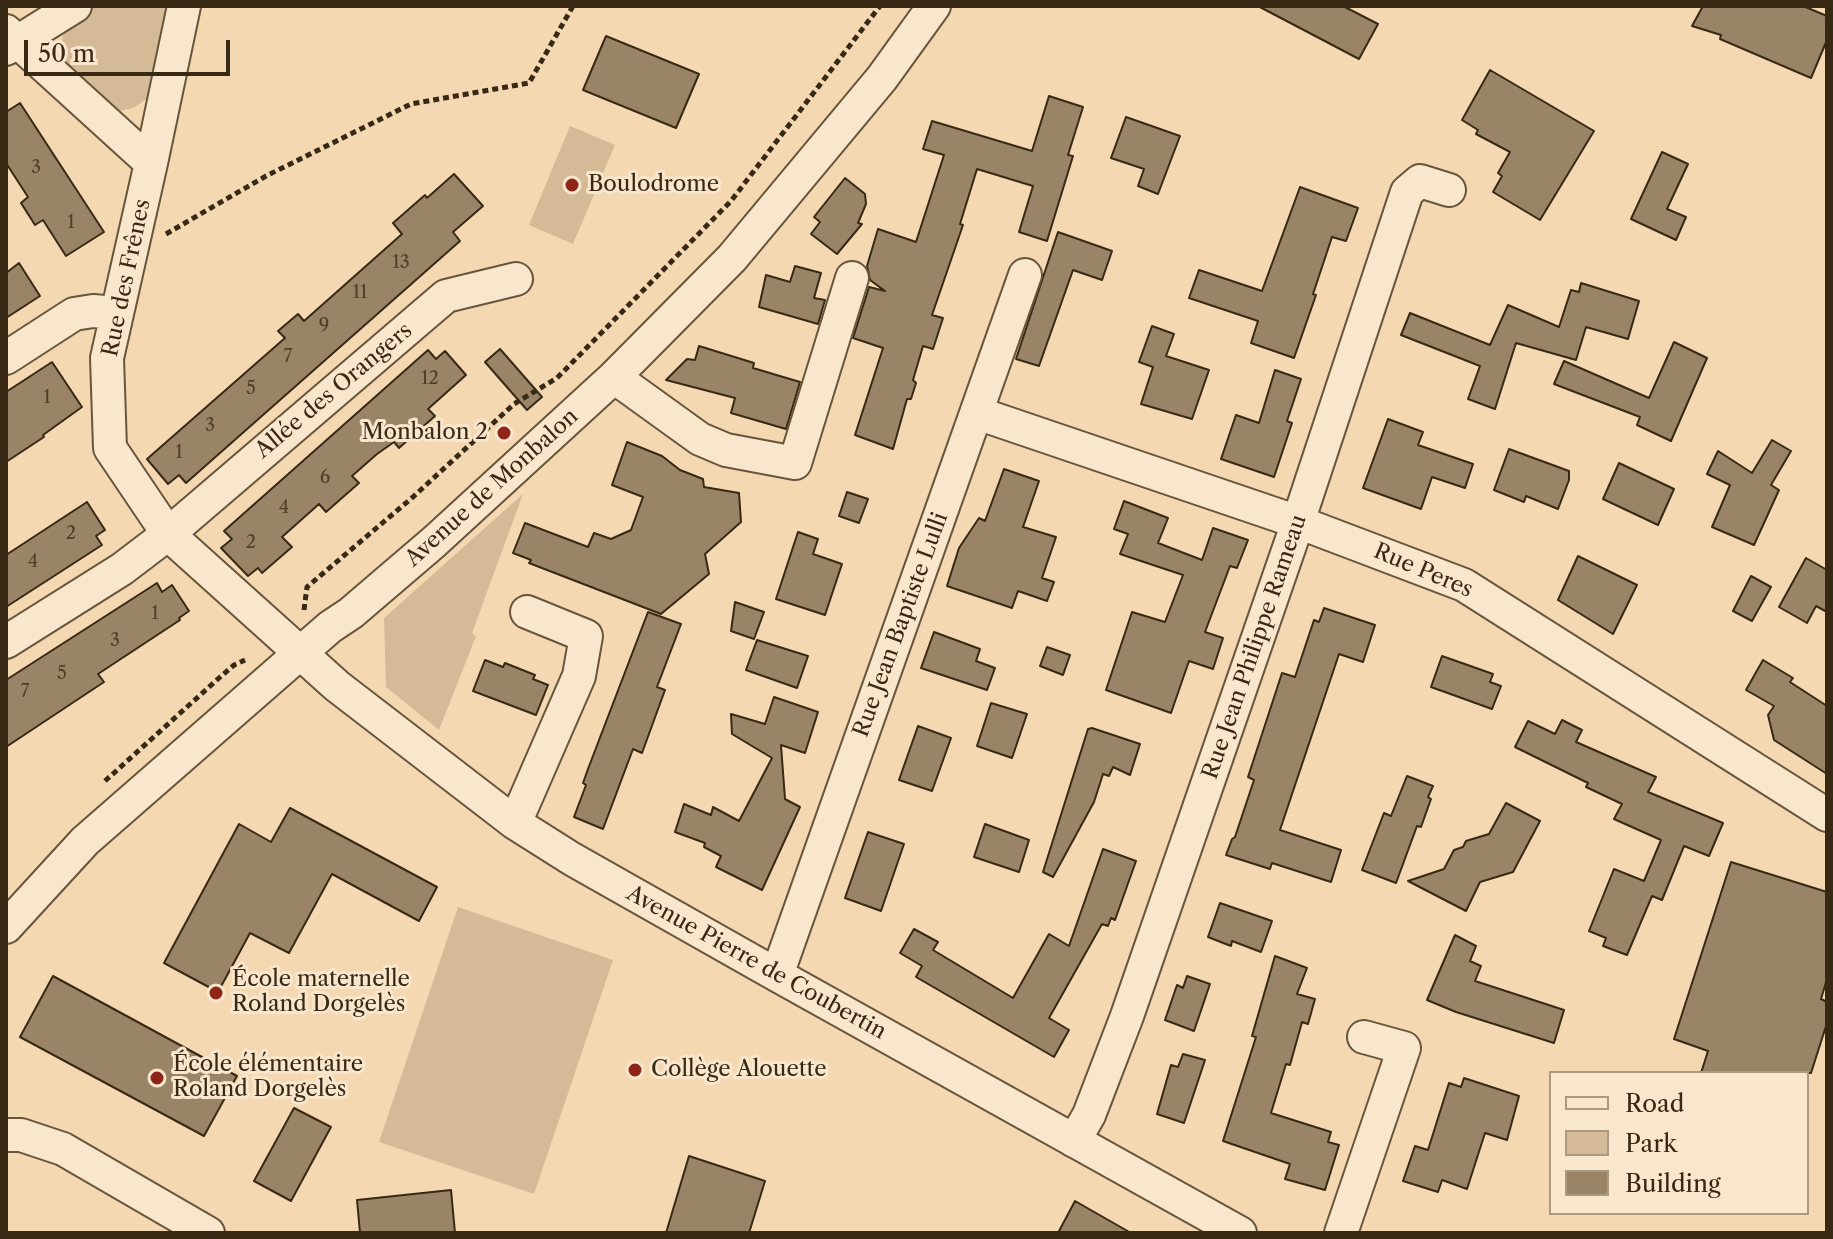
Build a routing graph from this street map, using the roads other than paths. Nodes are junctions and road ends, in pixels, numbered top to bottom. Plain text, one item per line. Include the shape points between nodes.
1 (75, 6) edge
2 (184, 6) edge
3 (934, 6) edge
4 (10, 41) edge
5 (151, 163) junction
6 (1449, 190) dead end
7 (1025, 275) dead end
8 (852, 278) dead end
9 (516, 279) dead end
10 (116, 313) junction
11 (6, 358) edge
12 (614, 377) junction
13 (977, 413) junction
14 (1298, 522) junction
15 (168, 534) junction
16 (527, 612) dead end
17 (6, 642) edge
18 (299, 653) junction
19 (1827, 815) edge
20 (515, 823) junction
21 (6, 927) edge
22 (777, 975) junction
23 (1364, 1037) dead end
24 (6, 1135) edge
25 (1074, 1141) junction
26 (208, 1233) edge
27 (1240, 1233) edge
28 (1341, 1233) edge

1 - 4 street
2 - 5 street, Rue des Frênes
3 - 12 street, Avenue de Monbalon via 882,78 732,258
4 - 5 street
5 - 10 street, Rue des Frênes
6 - 14 street, Rue Jean Philippe Rameau via 1420,181 1407,192
7 - 13 street, Rue Jean Baptiste Lulli
8 - 12 street via 795,463 726,450 700,439
9 - 15 street, Allée des Orangers via 446,296
10 - 11 street via 74,314
10 - 15 street, Rue des Frênes via 107,358 110,448
12 - 18 street, Avenue de Monbalon via 434,542
13 - 14 street, Rue Peres
13 - 22 street, Rue Jean Baptiste Lulli
14 - 19 street, Rue Peres via 1464,585
14 - 25 street, Rue Jean Philippe Rameau via 1127,1016
15 - 17 street, Allée des Orangers
15 - 18 street, Rue des Frênes
16 - 20 street via 586,636 579,676
18 - 20 street, Avenue Pierre de Coubertin
18 - 21 street, Avenue de Monbalon via 85,841
20 - 22 street, Avenue Pierre de Coubertin
22 - 25 street, Avenue Pierre de Coubertin
23 - 28 street via 1404,1048
24 - 26 street via 63,1149
25 - 27 street, Avenue Pierre de Coubertin

